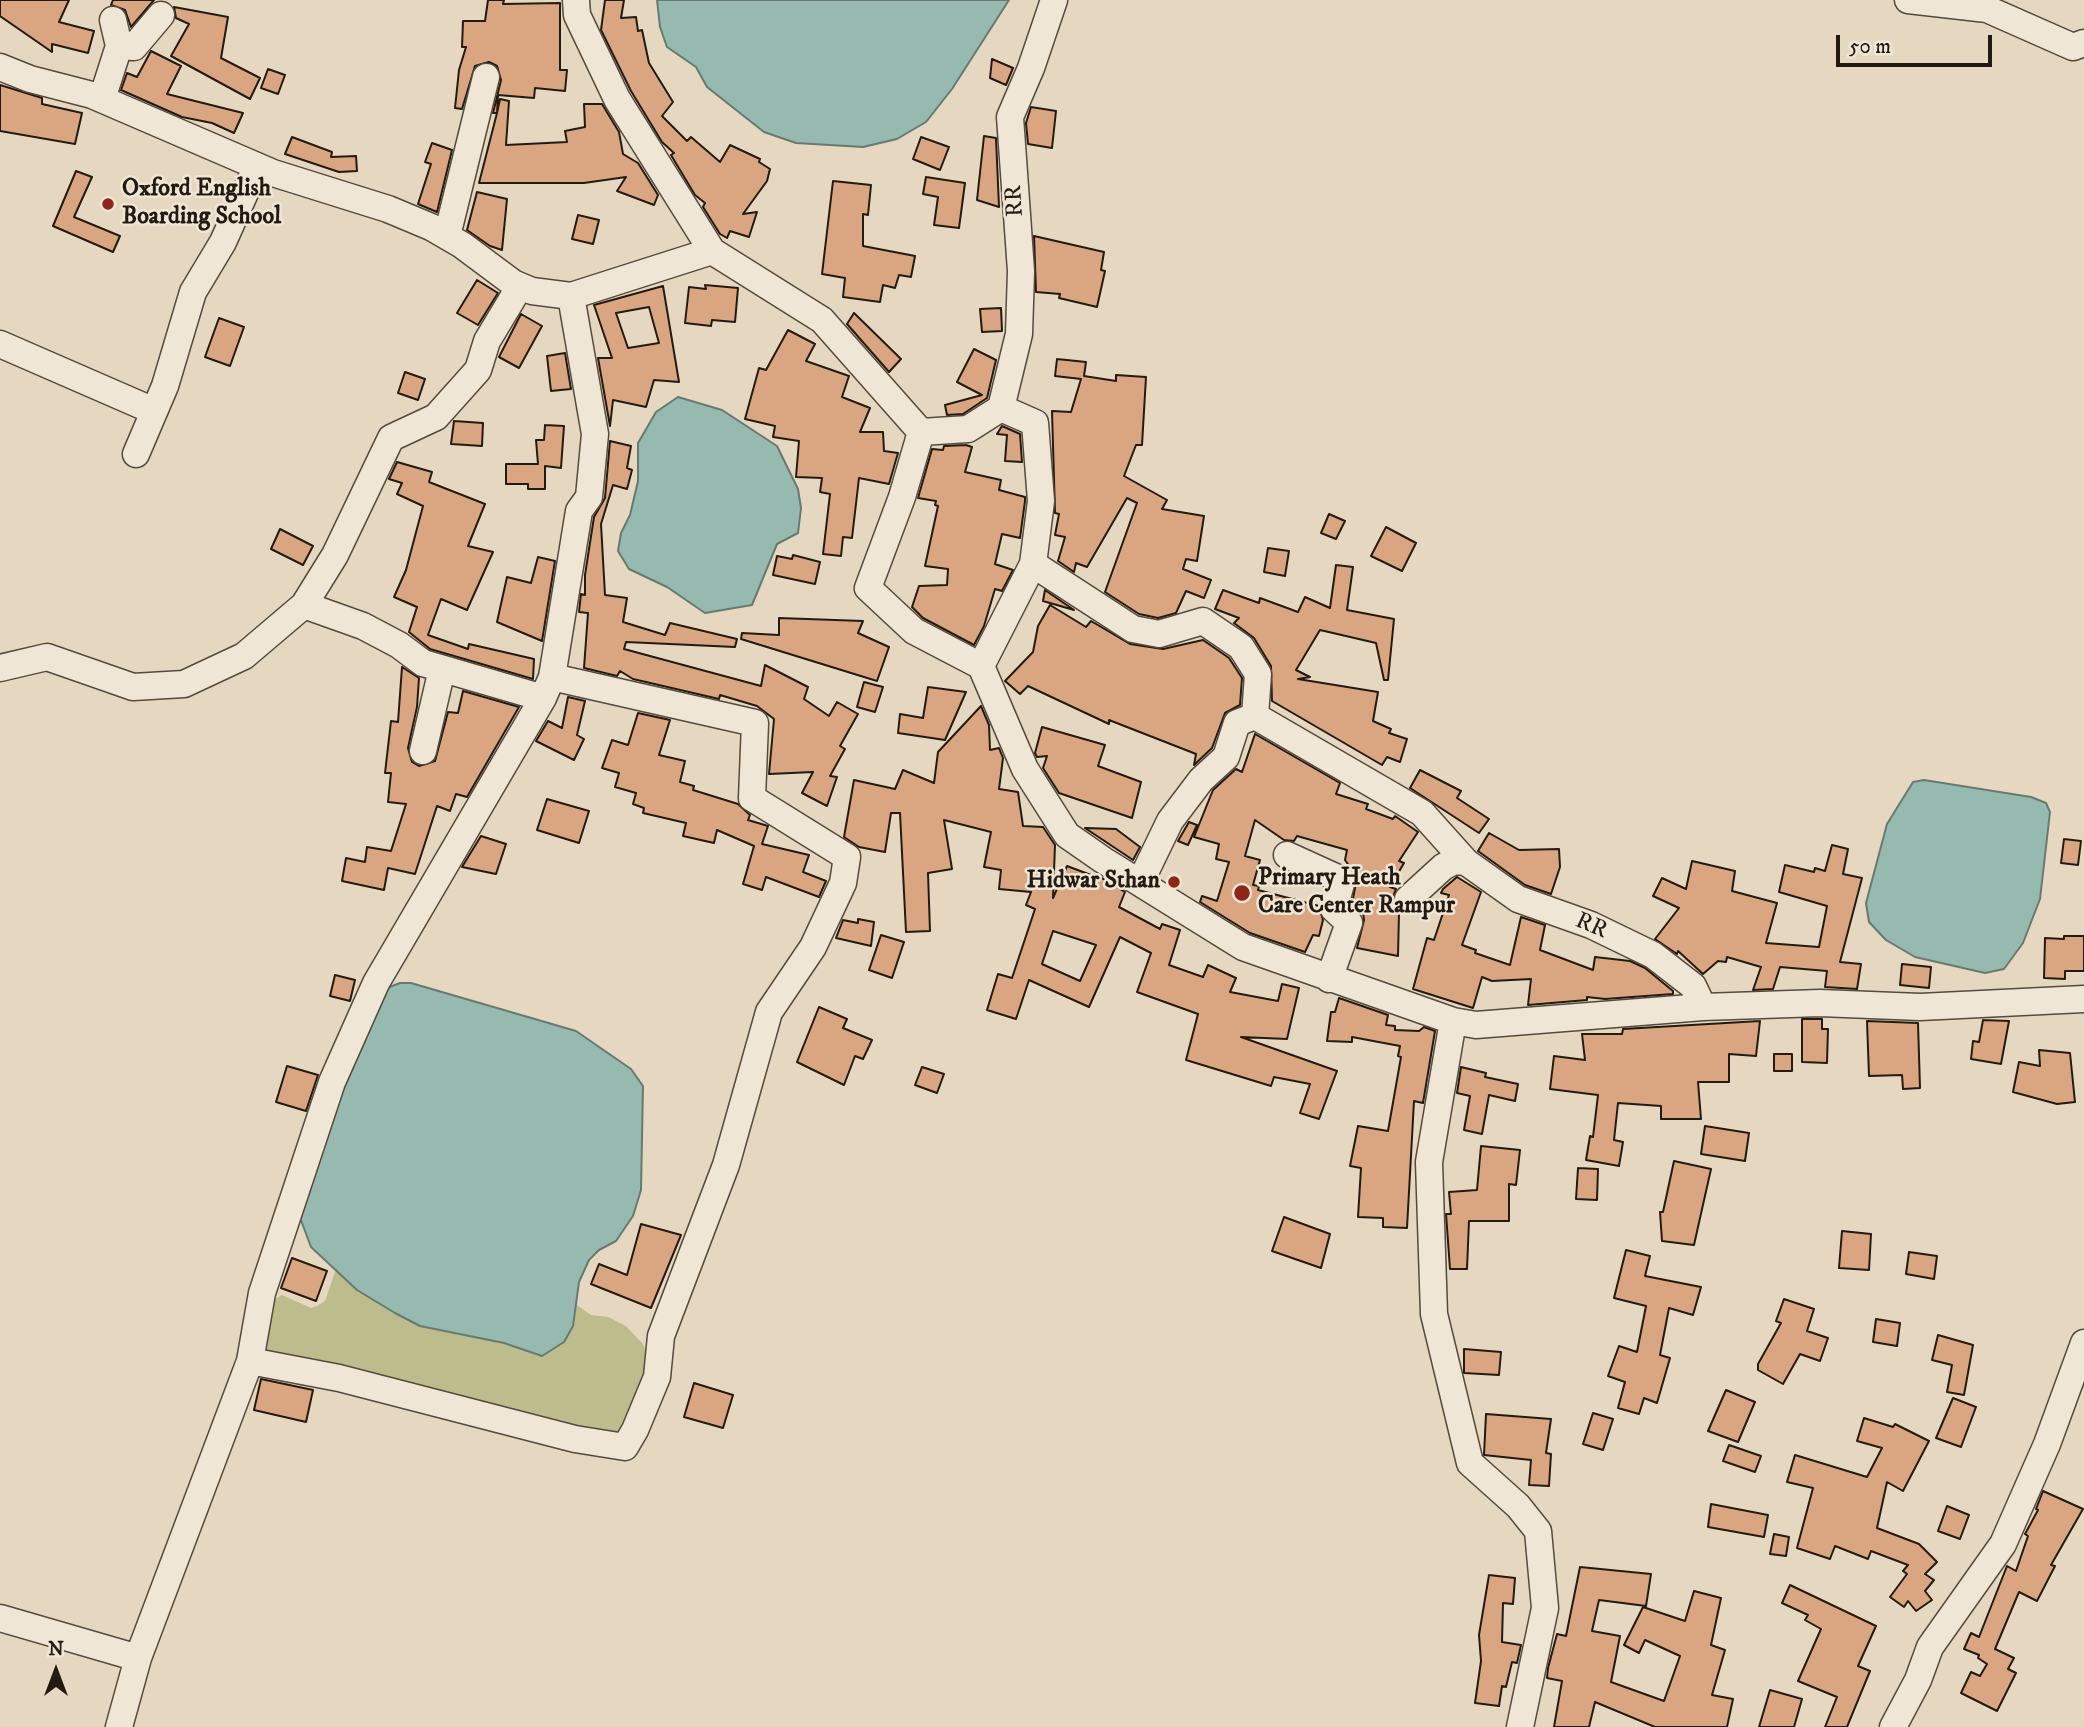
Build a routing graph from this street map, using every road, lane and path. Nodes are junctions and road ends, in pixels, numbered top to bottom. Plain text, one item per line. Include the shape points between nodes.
1 (576, 0) edge
2 (1054, 0) edge
3 (1908, 0) edge
4 (161, 15) dead end
5 (113, 20) dead end
6 (2084, 43) edge
7 (119, 46) junction
8 (0, 67) edge
9 (486, 77) dead end
10 (102, 99) junction
11 (257, 166) junction
12 (447, 236) junction
13 (712, 251) junction
14 (520, 286) junction
15 (571, 296) junction
16 (0, 344) edge
17 (1001, 408) junction
18 (154, 411) junction
19 (921, 432) junction
20 (136, 454) dead end
21 (1033, 564) junction
22 (304, 606) junction
23 (981, 666) junction
24 (0, 668) edge
25 (442, 669) junction
26 (548, 687) junction
27 (1255, 716) junction
28 (423, 751) dead end
29 (1287, 855) dead end
30 (1466, 862) junction
31 (1140, 883) junction
32 (1408, 898) dead end
33 (1329, 979) junction
34 (2084, 999) edge
35 (1703, 1007) junction
36 (1453, 1021) junction
37 (2084, 1343) edge
38 (250, 1361) junction
39 (0, 1618) edge
40 (138, 1658) junction
41 (118, 1727) edge
42 (1520, 1727) edge
43 (1893, 1727) edge

1 - 13 street via 577,15 617,99
2 - 17 street, RR via 1010,117 1021,271 1019,334
3 - 6 street via 1987,9 2073,47
4 - 7 street via 134,47
5 - 7 street
7 - 10 street
8 - 10 street
9 - 12 street
10 - 11 street
11 - 12 street via 388,209
11 - 18 street via 223,242 193,292
12 - 14 street
13 - 15 street
13 - 19 street via 822,320
14 - 15 street
14 - 22 street via 487,341 478,370 436,417 391,438 335,555
15 - 26 street via 595,434 589,497 579,511
16 - 18 street
17 - 19 street via 968,429
17 - 21 street via 1035,423 1041,501
18 - 20 street
19 - 23 street via 868,587 914,631
21 - 23 street
21 - 27 street via 1133,629 1159,634 1203,621 1241,647 1258,674
22 - 24 street via 244,656 184,684 133,687 47,657
22 - 25 street via 363,626 423,663
23 - 31 street via 1025,769 1067,835
25 - 26 street
25 - 28 street
26 - 38 street via 376,983 332,1082 262,1293
26 - 38 street via 755,723 752,798 847,857 843,883 813,947 769,1012 726,1165 661,1336 657,1377 635,1430 625,1447 575,1439 339,1378
27 - 30 street, RR via 1422,813
27 - 31 street via 1237,723 1226,757 1201,780 1170,821
29 - 33 street via 1342,880 1334,909 1349,923
30 - 32 street via 1454,861 1443,867
30 - 35 street, RR via 1518,899 1591,925 1653,955 1693,986
31 - 33 street via 1243,947
33 - 36 street
34 - 35 street via 1920,1007 1820,1003
35 - 36 street via 1476,1025
36 - 42 street via 1429,1162 1434,1314 1471,1463 1538,1531 1545,1608
37 - 43 street via 2003,1544 1930,1647
38 - 40 street
39 - 40 street
40 - 41 street

